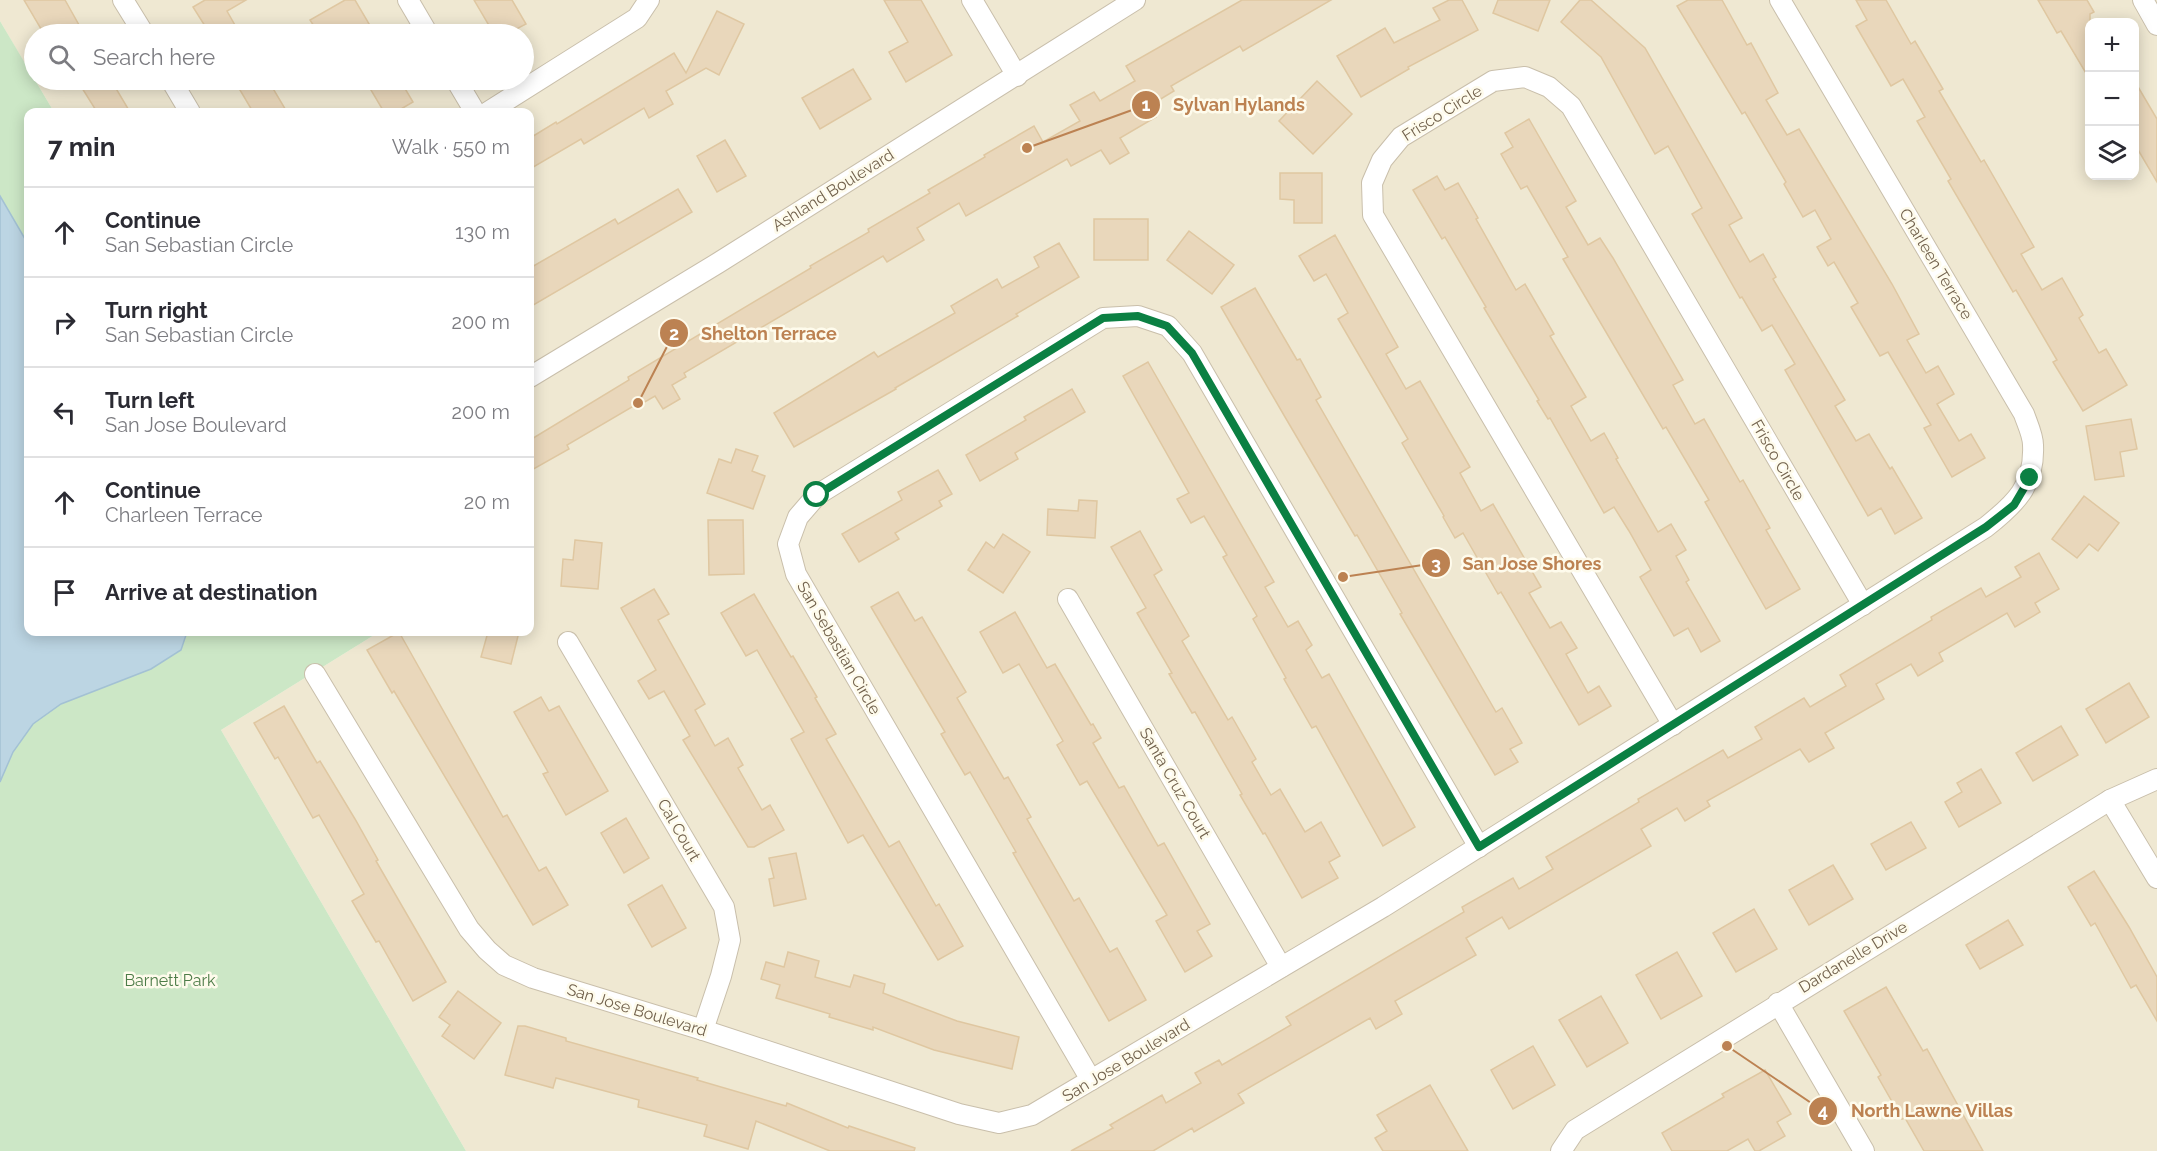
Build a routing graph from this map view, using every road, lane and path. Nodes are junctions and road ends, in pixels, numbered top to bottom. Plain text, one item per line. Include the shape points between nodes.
1 (123, 0) edge
2 (408, 0) edge
3 (649, 0) edge
4 (972, 0) edge
5 (1135, 0) edge
6 (1780, 0) edge
7 (2142, 0) edge
8 (138, 24) edge
9 (423, 24) edge
10 (2157, 25) edge
11 (1017, 76) junction
12 (534, 83) edge
13 (177, 90) edge
14 (462, 90) edge
15 (523, 90) edge
16 (188, 108) edge
17 (473, 108) edge
18 (494, 108) edge
19 (534, 375) edge
20 (1986, 527) joint
21 (1068, 599) dead end
22 (1863, 605) junction
23 (568, 642) dead end
24 (315, 674) dead end
25 (1673, 725) junction
26 (2157, 778) edge
27 (2110, 800) junction
28 (1479, 847) junction
29 (2157, 878) edge
30 (1281, 967) junction
31 (1778, 1003) junction
32 (703, 1030) junction
33 (1090, 1080) junction
34 (1561, 1151) edge
35 (1864, 1151) edge

1 - 8 street
2 - 9 street
3 - 12 street via 637,18
4 - 11 street
5 - 11 street, Ashland Boulevard
6 - 20 street, Charleen Terrace via 2024,414 2034,444 2030,478 2014,505
7 - 10 street
11 - 19 street, Ashland Boulevard
13 - 16 street
14 - 17 street
15 - 18 street
20 - 22 street, San Jose Boulevard
21 - 30 street, Santa Cruz Court
22 - 25 street, San Jose Boulevard
22 - 25 street, Frisco Circle via 1571,106 1549,87 1525,77 1493,81 1401,137 1382,160 1372,183 1372,215
23 - 32 street, Cal Court via 724,907 730,940
24 - 32 street, San Jose Boulevard via 469,929 487,950 504,964 533,978
25 - 28 street, San Jose Boulevard
26 - 27 street, Dardanelle Drive
27 - 29 street
27 - 31 street, Dardanelle Drive
28 - 30 street, San Jose Boulevard
28 - 33 street, San Sebastian Circle via 1192,353 1167,326 1138,316 1103,318 817,495 798,517 788,544 796,574
30 - 33 street, San Jose Boulevard
31 - 34 street, Dardanelle Drive via 1575,1130
31 - 35 street
32 - 33 street, San Jose Boulevard via 959,1114 999,1123 1032,1115

